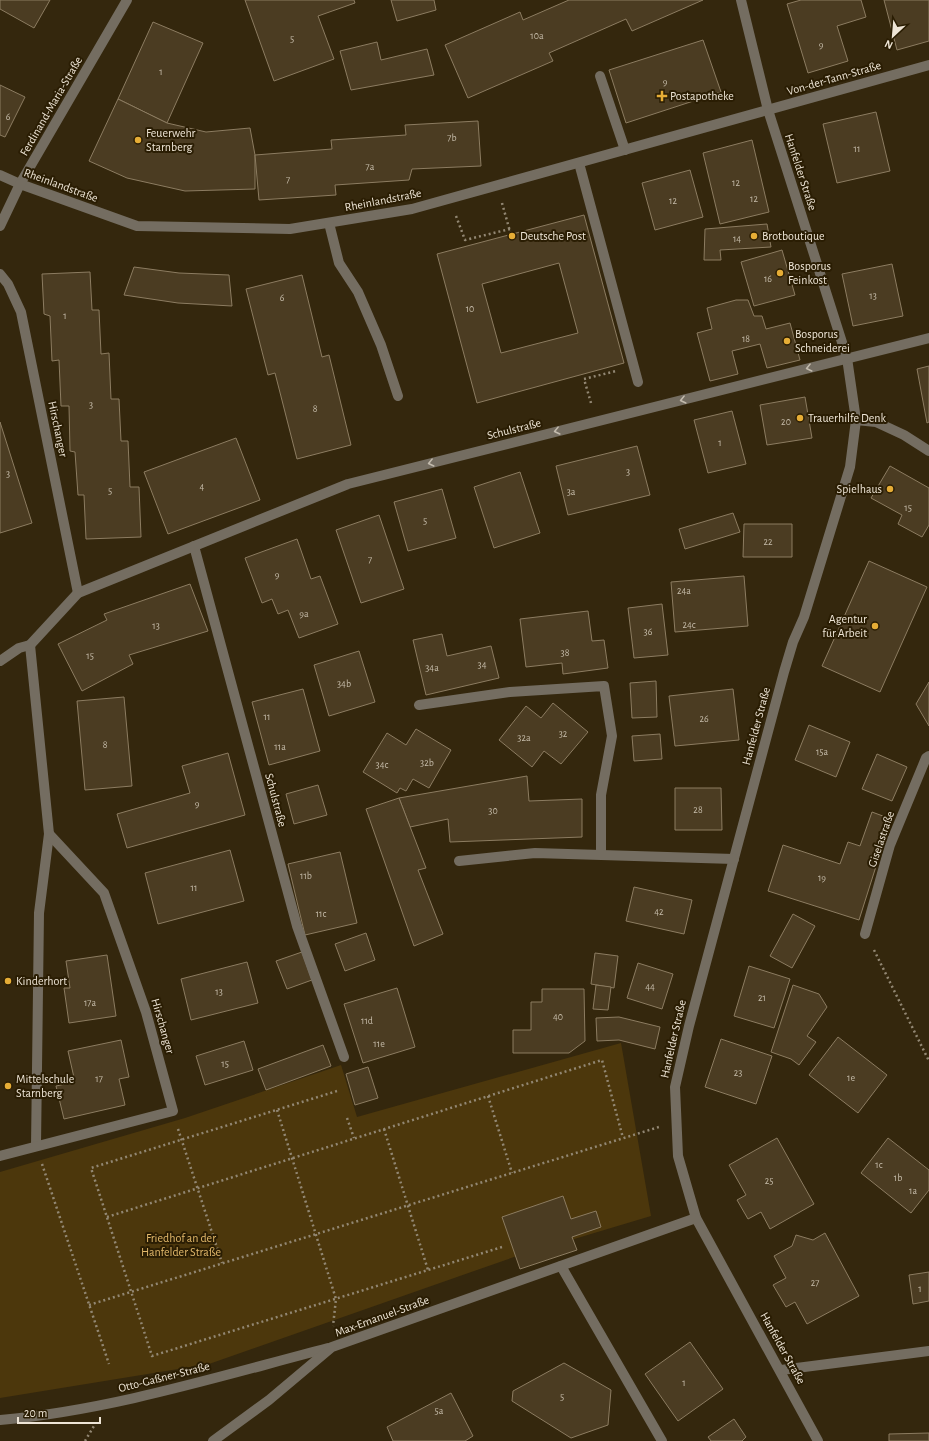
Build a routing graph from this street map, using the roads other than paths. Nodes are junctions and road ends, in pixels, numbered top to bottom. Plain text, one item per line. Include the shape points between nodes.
1 (127, 0) edge
2 (741, 0) edge
3 (929, 65) edge
4 (600, 76) dead end
5 (768, 110) junction
6 (625, 150) junction
7 (579, 163) junction
8 (0, 175) edge
9 (20, 184) junction
10 (329, 223) junction
11 (0, 226) edge
12 (0, 274) edge
13 (929, 338) edge
14 (847, 358) junction
15 (638, 382) dead end
16 (398, 396) dead end
17 (856, 420) junction
18 (929, 451) edge
19 (194, 546) junction
20 (78, 593) junction
21 (30, 645) junction
22 (0, 661) edge
23 (419, 705) dead end
24 (929, 756) edge
25 (49, 834) junction
26 (601, 854) junction
27 (734, 859) junction
28 (459, 861) dead end
29 (866, 934) road end
30 (344, 1057) dead end
31 (36, 1146) junction
32 (0, 1156) edge
33 (696, 1218) junction
34 (562, 1266) junction
35 (332, 1348) junction
36 (929, 1351) edge
37 (781, 1370) junction
38 (0, 1420) edge
39 (213, 1441) edge
40 (662, 1441) edge
41 (818, 1441) edge

1 - 9 street, Ferdinand-Maria-Straße
2 - 5 street, Hanfelder Straße
3 - 5 street, Von-der-Tann-Straße
4 - 6 street
5 - 6 street, Rheinlandstraße
5 - 14 street, Hanfelder Straße
6 - 7 street, Rheinlandstraße
7 - 10 street, Rheinlandstraße via 412,209
7 - 15 street
8 - 9 street, Rheinlandstraße
9 - 10 street, Rheinlandstraße via 137,226 290,229
9 - 11 street, Ferdinand-Maria-Straße
10 - 16 street via 339,263 358,292 381,345
12 - 20 street, Hirschanger via 8,284 21,312
13 - 14 street, Schulstraße
14 - 17 street, Hanfelder Straße
14 -> 19 street, Schulstraße via 348,484
17 - 18 street via 876,422 904,435
17 - 27 street, Hanfelder Straße via 850,467 804,617 792,642
19 - 20 street, Schulstraße
19 - 30 street, Schulstraße via 297,926
20 - 21 street, Schulstraße
21 - 22 street, Schulstraße via 19,648
21 - 25 street
23 - 26 street via 510,692 604,686 612,736 601,795
24 - 29 street, Giselastraße via 890,845
25 - 31 street via 39,913
25 - 31 street, Hirschanger via 104,893 146,1012 172,1111
26 - 27 street
26 - 28 street via 535,853
27 - 33 street, Hanfelder Straße via 675,1087 678,1156
31 - 32 street
33 - 34 street, Max-Emanuel-Straße
33 - 37 street, Hanfelder Straße
34 - 35 street, Max-Emanuel-Straße
34 - 40 street
35 - 38 street, Otto-Gaßner-Straße via 106,1405
35 - 39 street, Max-Emanuel-Straße via 269,1400
36 - 37 street
37 - 41 street, Hanfelder Straße

